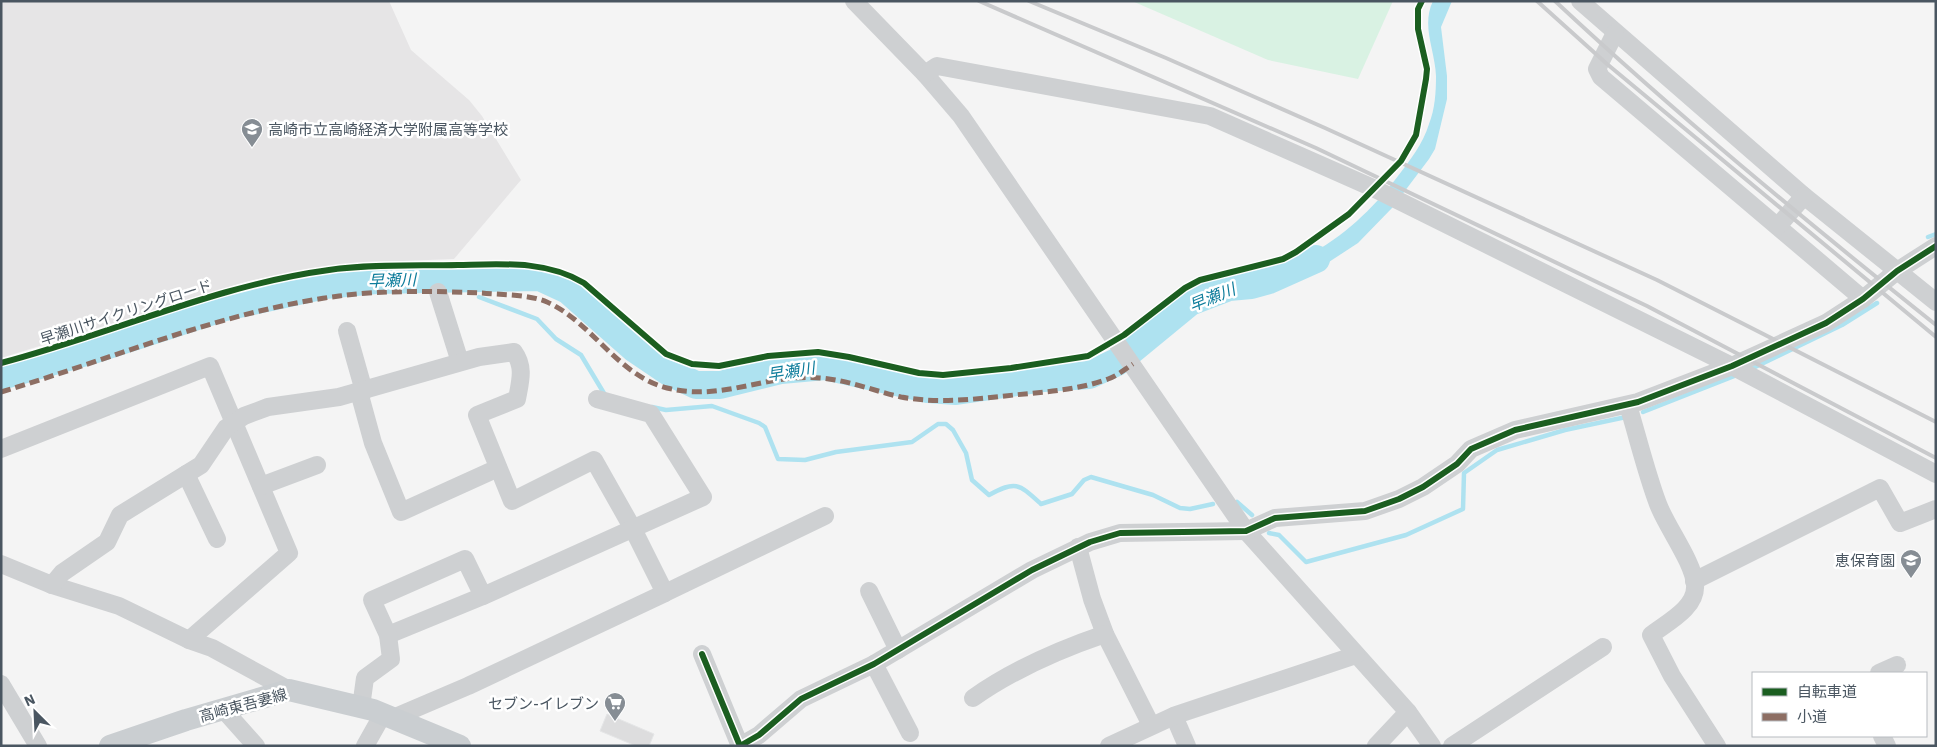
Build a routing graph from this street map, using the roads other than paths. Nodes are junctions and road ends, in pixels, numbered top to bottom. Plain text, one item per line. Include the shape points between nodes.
1 (854, 1) edge
2 (1580, 1) edge
3 (1615, 33) junction
4 (925, 74) junction
5 (1804, 196) junction
6 (1778, 226) junction
7 (1936, 246) edge
8 (1897, 271) junction
9 (438, 292) dead end
10 (1863, 299) junction
11 (1936, 302) edge
12 (347, 331) dead end
13 (460, 362) junction
14 (1732, 366) junction
15 (362, 391) junction
16 (598, 399) dead end
17 (1628, 405) junction
18 (234, 422) junction
19 (1, 449) edge
20 (317, 465) dead end
21 (498, 468) junction
22 (186, 474) junction
23 (1936, 474) edge
24 (261, 486) junction
25 (1936, 509) edge
26 (825, 516) dead end
27 (633, 529) junction
28 (1246, 531) junction
29 (217, 539) dead end
30 (1078, 547) junction
31 (1, 564) edge
32 (1694, 580) junction
33 (52, 585) junction
34 (869, 591) dead end
35 (665, 593) junction
36 (483, 596) junction
37 (1105, 634) junction
38 (388, 635) junction
39 (189, 640) junction
40 (1603, 647) dead end
41 (898, 650) junction
42 (702, 654) dead end
43 (1356, 654) junction
44 (874, 664) junction
45 (1897, 665) dead end
46 (1881, 672) edge
47 (1, 684) edge
48 (289, 690) junction
49 (973, 698) dead end
50 (361, 707) junction
51 (224, 709) junction
52 (1408, 712) junction
53 (388, 716) junction
54 (1174, 716) junction
55 (1152, 725) junction
56 (910, 733) dead end
57 (38, 746) edge
58 (110, 746) edge
59 (256, 746) edge
60 (365, 746) edge
61 (460, 746) edge
62 (1109, 746) edge
63 (1187, 746) edge
64 (1376, 746) edge
65 (1432, 746) edge
66 (1452, 746) edge
67 (1717, 746) edge

1 - 4 street
2 - 3 street
3 - 5 street
3 - 6 street via 1597,69 1601,77
4 - 14 street via 937,66 1210,116 1378,191
4 - 28 street via 961,116
5 - 6 street
5 - 8 street
6 - 10 street
7 - 8 street
8 - 10 street
8 - 11 street
9 - 13 street
10 - 14 street via 1826,323
12 - 15 street
13 - 15 street
13 - 21 street via 505,352 514,352 520,360 522,375 517,399 477,415
14 - 17 street
14 - 23 street
15 - 18 street via 268,407
15 - 21 street via 373,443 401,512
16 - 27 street via 651,414 703,497
17 - 28 street via 1515,430 1471,449 1457,464 1423,487 1365,511 1275,518
17 - 32 street via 1659,506
18 - 19 street via 210,366
18 - 22 street via 226,428 208,457
18 - 24 street
20 - 24 street
21 - 27 street via 512,501 594,460
22 - 29 street
22 - 33 street via 120,515 107,542 62,573
24 - 39 street via 289,553
25 - 32 street via 1900,522 1880,488
26 - 35 street
27 - 35 street
27 - 36 street
28 - 30 street via 1120,533
28 - 43 street
30 - 37 street
30 - 41 street via 1032,570
31 - 33 street
32 - 67 street via 1696,585 1692,599 1651,635 1672,676
33 - 39 street via 119,606
34 - 41 street
35 - 53 street via 468,686
36 - 38 street
36 - 38 street via 465,559 372,600
37 - 49 street via 1063,649 1002,678
37 - 55 street
38 - 50 street via 391,659 365,678
39 - 48 street via 212,648
40 - 66 street
41 - 44 street
42 - 44 street via 740,746 759,735 801,699
43 - 52 street
43 - 54 street
44 - 56 street
45 - 46 street
47 - 57 street
48 - 50 main road, 高崎東吾妻線
48 - 51 main road, 高崎東吾妻線
50 - 53 main road, 高崎東吾妻線
51 - 58 main road, 高崎東吾妻線
51 - 59 street
52 - 64 street
52 - 65 street
53 - 60 street
53 - 61 main road, 高崎東吾妻線
54 - 55 street
54 - 63 street
55 - 62 street

